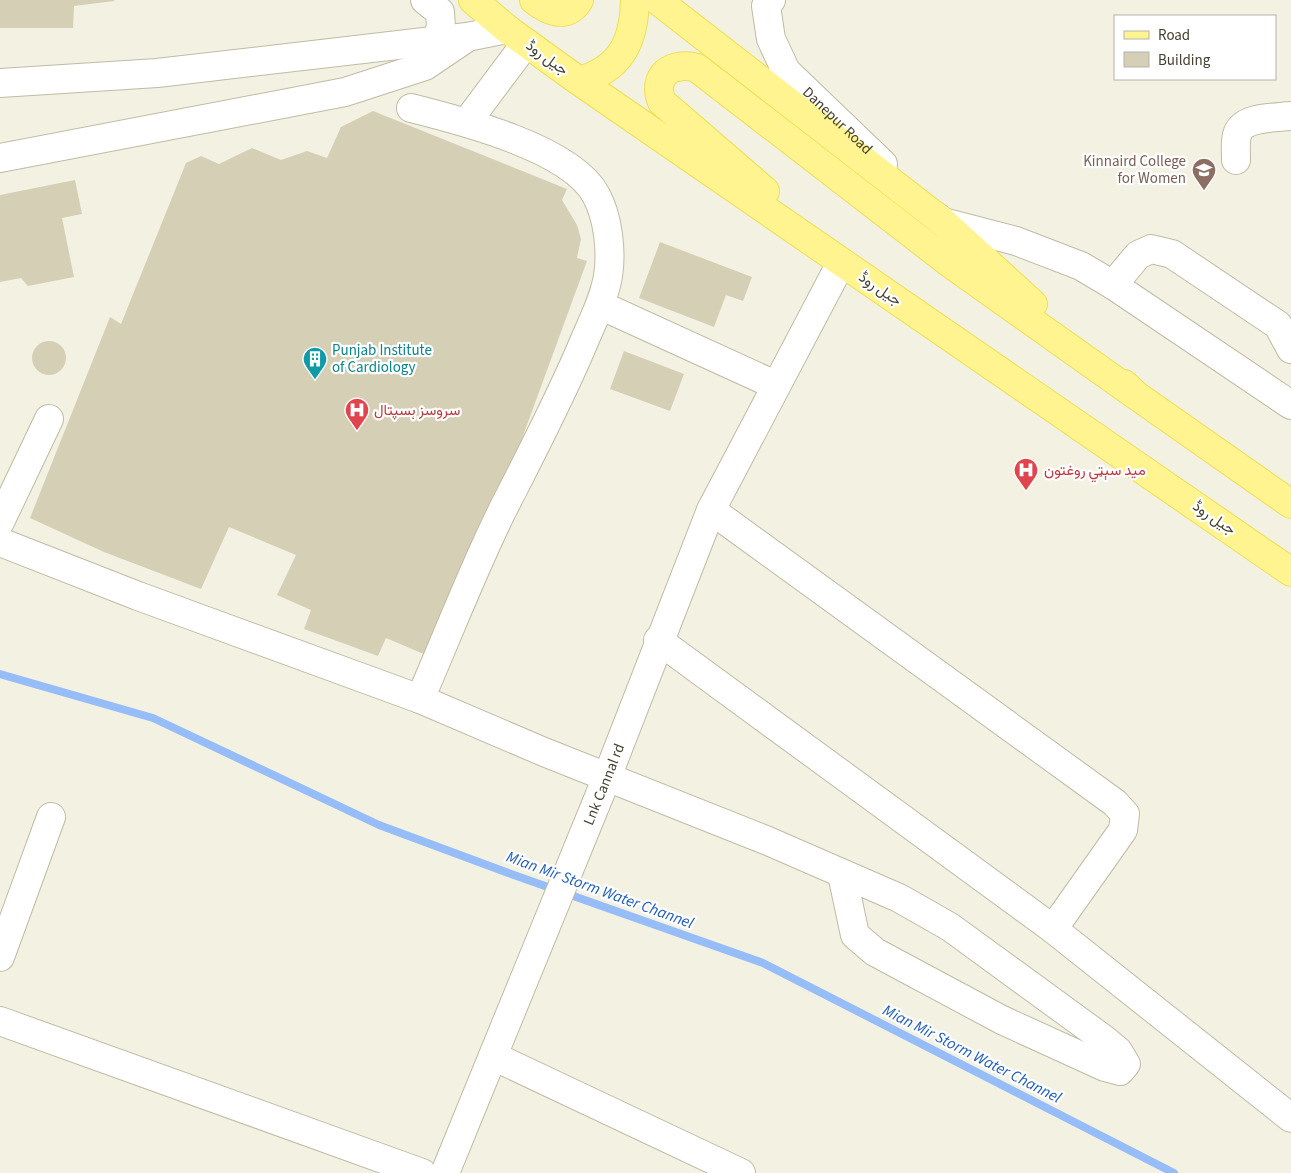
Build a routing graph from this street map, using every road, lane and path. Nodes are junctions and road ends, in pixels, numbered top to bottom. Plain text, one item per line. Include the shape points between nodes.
1 (426, 0) edge
2 (473, 0) edge
3 (534, 0) edge
4 (579, 0) edge
5 (635, 0) edge
6 (656, 0) edge
7 (771, 0) edge
8 (516, 36) junction
9 (467, 37) junction
10 (436, 40) junction
11 (579, 81) junction
12 (0, 83) edge
13 (410, 108) dead end
14 (1291, 116) edge
15 (467, 122) junction
16 (0, 158) edge
17 (1236, 160) dead end
18 (943, 222) junction
19 (841, 263) junction
20 (1113, 285) junction
21 (600, 305) junction
22 (1291, 349) edge
23 (775, 385) junction
24 (1138, 396) junction
25 (1291, 404) edge
26 (49, 419) dead end
27 (1291, 504) edge
28 (711, 510) junction
29 (0, 522) edge
30 (0, 542) edge
31 (1291, 572) edge
32 (658, 640) junction
33 (420, 699) junction
34 (607, 777) junction
35 (52, 817) dead end
36 (842, 874) junction
37 (9, 898) edge
38 (1054, 929) junction
39 (0, 957) edge
40 (0, 1021) edge
41 (493, 1056) junction
42 (1291, 1118) edge
43 (737, 1172) edge
44 (422, 1173) edge
45 (445, 1173) edge

1 - 10 street via 440,12 442,27
2 - 8 main road, جیل روڈ
3 - 4 main road via 556,13 571,10
5 - 11 main road via 633,28 624,52 596,76
6 - 18 main road
7 - 18 street, Danepur Road via 766,6 771,39 786,71
8 - 9 street
8 - 11 main road, جیل روڈ
8 - 15 street
9 - 10 street
9 - 16 street via 425,66 345,92
10 - 12 street via 157,73
11 - 19 main road, جیل روڈ
13 - 15 street
14 - 17 street via 1241,126 1236,136
15 - 21 street via 511,137 564,165 595,193 605,216 608,249 608,276
18 - 20 street via 1016,241 1070,261
18 - 24 main road
19 - 23 street, Lnk Cannal rd
19 - 24 main road via 807,227 662,102 658,87 663,75 674,66 685,64 697,68 951,264
19 - 31 main road, جیل روڈ
20 - 22 street via 1138,255 1151,249 1172,254 1278,325
20 - 25 street
21 - 23 street
21 - 33 street via 568,380 501,514
23 - 28 street, Lnk Cannal rd
24 - 27 main road
26 - 29 street
28 - 32 street, Lnk Cannal rd
28 - 38 street via 1115,803 1125,814 1123,830
30 - 33 street
32 - 34 street, Lnk Cannal rd
32 - 38 street
33 - 34 street
34 - 36 street
34 - 41 street, Lnk Cannal rd
35 - 37 street
36 - 36 street via 899,898 950,928 1105,1040 1126,1064 1120,1071 1098,1064 1002,1020 875,952 855,936
37 - 39 street
38 - 42 street
40 - 44 street
41 - 43 street
41 - 45 street, Lnk Cannal rd

